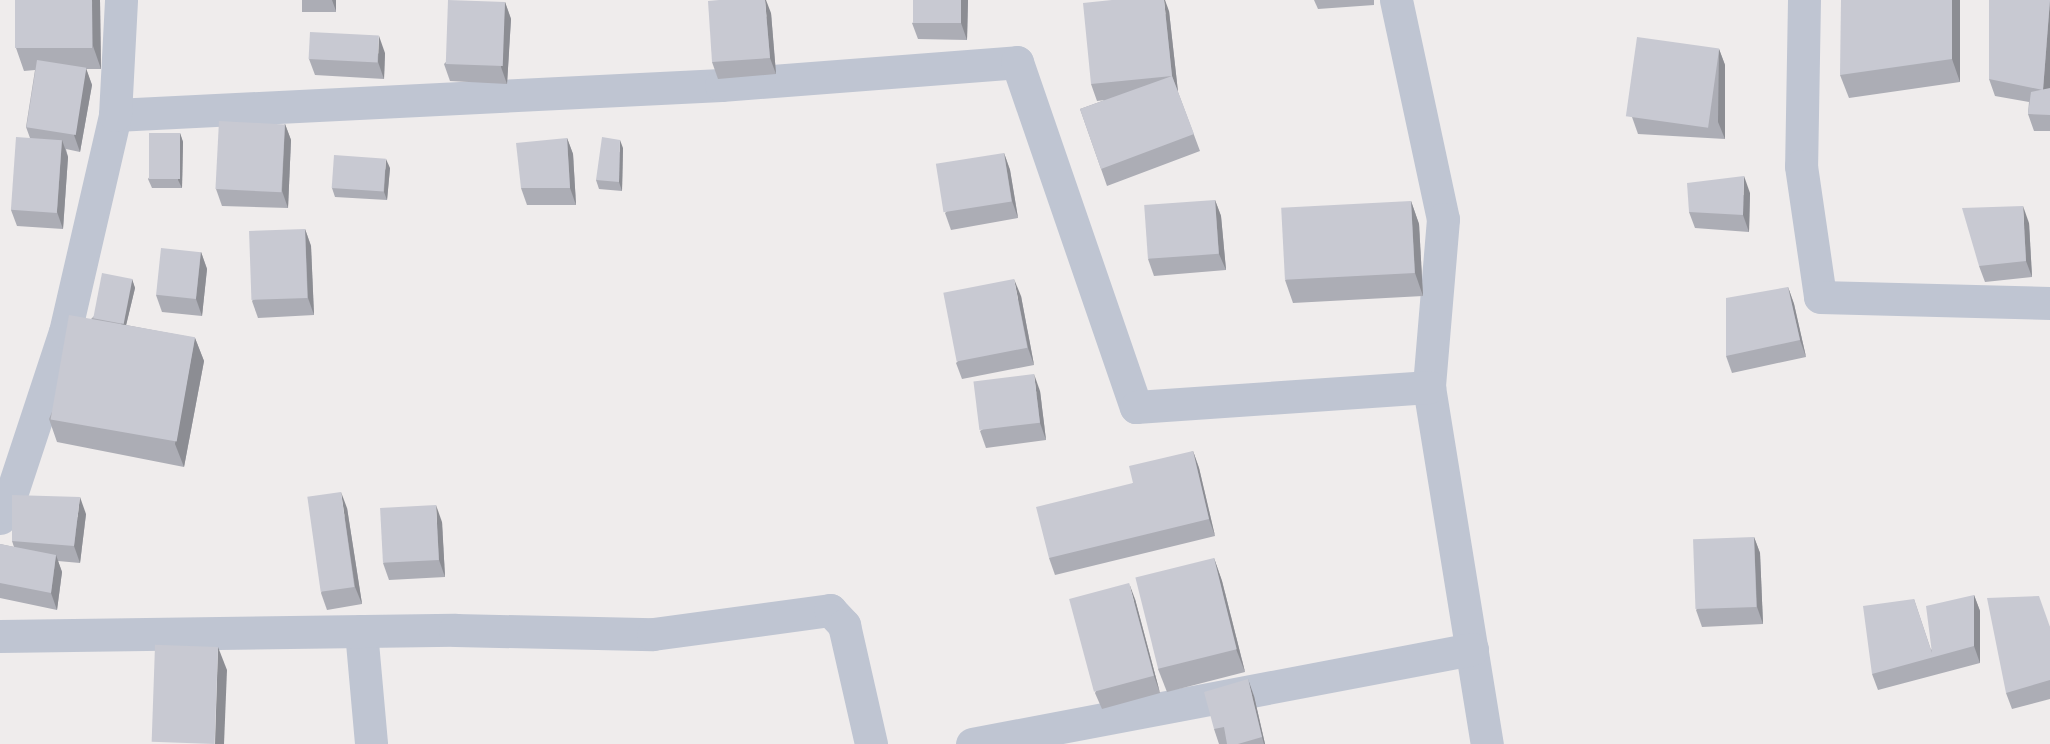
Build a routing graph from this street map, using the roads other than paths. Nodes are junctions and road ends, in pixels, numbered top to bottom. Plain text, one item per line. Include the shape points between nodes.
1 (121, 0) edge
2 (1396, 0) edge
3 (1804, 0) edge
4 (115, 115) junction
5 (2050, 303) edge
6 (1429, 387) junction
7 (0, 518) edge
8 (361, 631) junction
9 (0, 636) edge
10 (1472, 649) junction
11 (371, 744) edge
12 (871, 744) edge
13 (972, 744) edge
14 (1487, 744) edge

1 - 4 street
2 - 6 street via 1443,219
3 - 5 street via 1801,166 1820,297
4 - 6 street via 709,85 1017,62 1136,407
4 - 7 street via 64,332 7,507
6 - 10 street
8 - 9 street
8 - 11 street
8 - 12 street via 653,634 830,610 844,625
10 - 13 street
10 - 14 street

